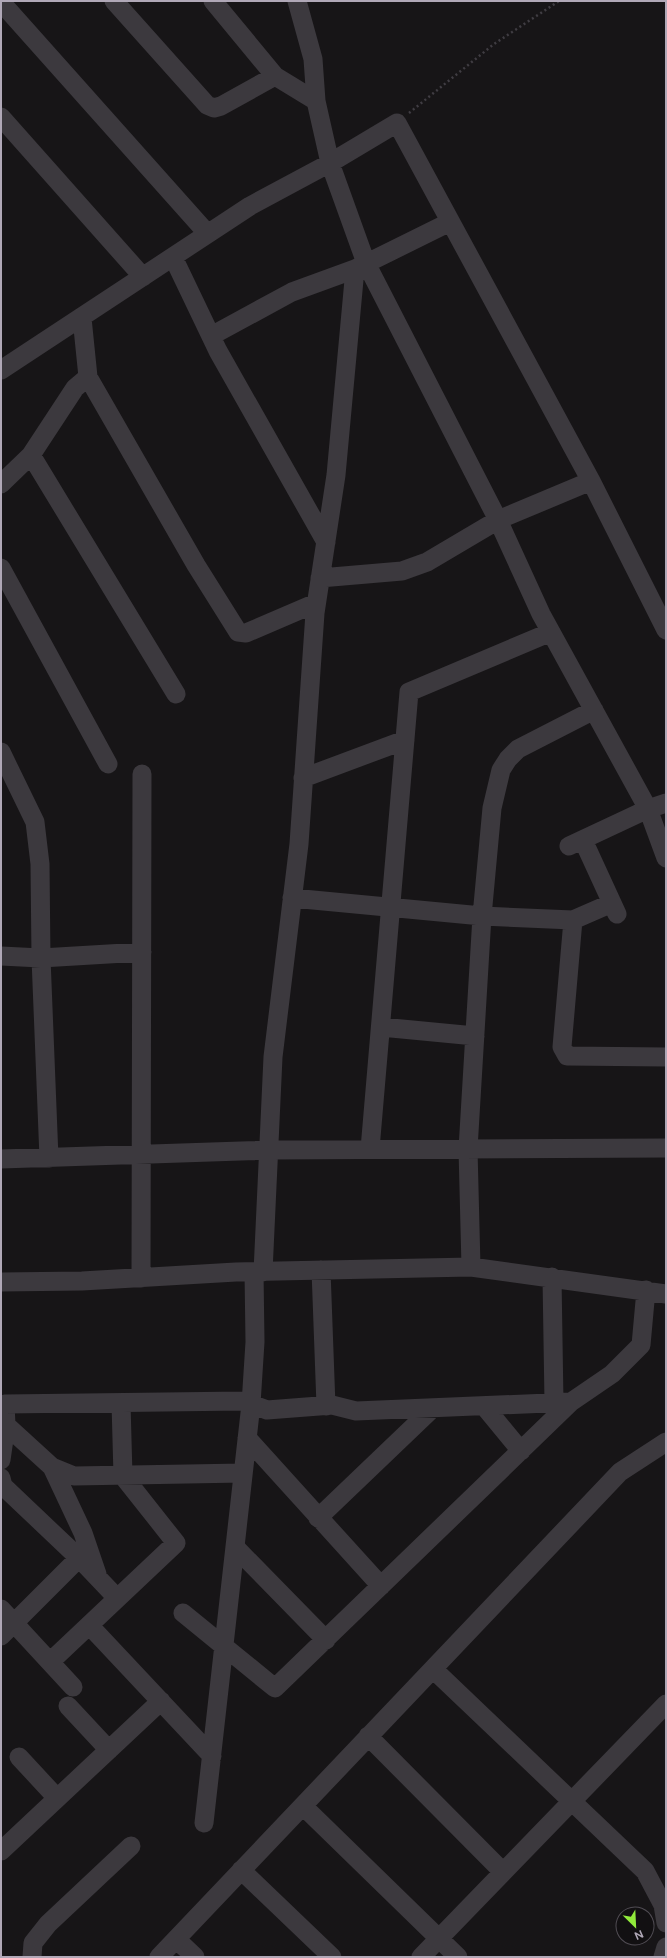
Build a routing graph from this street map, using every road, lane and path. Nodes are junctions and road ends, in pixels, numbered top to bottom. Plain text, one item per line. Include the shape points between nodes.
1 (114, 1) edge
2 (213, 1) edge
3 (297, 1) edge
4 (559, 1) edge
5 (1, 2) edge
6 (275, 76) junction
7 (316, 101) junction
8 (1, 117) edge
9 (397, 123) junction
10 (330, 163) junction
11 (450, 222) junction
12 (207, 233) junction
13 (173, 257) junction
14 (360, 266) junction
15 (143, 277) junction
16 (82, 318) junction
17 (211, 336) junction
18 (4, 362) edge
19 (88, 377) junction
20 (31, 455) junction
21 (591, 480) junction
22 (1, 484) edge
23 (498, 520) junction
24 (326, 542) junction
25 (1, 568) edge
26 (320, 578) junction
27 (316, 603) junction
28 (666, 630) edge
29 (551, 632) junction
30 (176, 694) dead end
31 (594, 710) junction
32 (405, 740) junction
33 (1, 752) edge
34 (108, 764) dead end
35 (142, 774) dead end
36 (303, 778) junction
37 (666, 803) edge
38 (648, 809) junction
39 (666, 858) edge
40 (292, 898) junction
41 (391, 907) junction
42 (482, 916) junction
43 (573, 920) junction
44 (142, 952) junction
45 (1, 956) edge
46 (41, 958) junction
47 (380, 1027) junction
48 (474, 1036) junction
49 (666, 1057) edge
50 (666, 1148) edge
51 (370, 1149) junction
52 (468, 1149) junction
53 (269, 1150) junction
54 (141, 1156) junction
55 (49, 1158) junction
56 (1, 1159) edge
57 (471, 1267) junction
58 (321, 1270) junction
59 (258, 1272) junction
60 (552, 1277) junction
61 (141, 1278) junction
62 (1, 1282) edge
63 (646, 1290) junction
64 (666, 1294) edge
65 (563, 1402) junction
66 (121, 1403) junction
67 (250, 1404) junction
68 (326, 1406) junction
69 (484, 1406) junction
70 (433, 1408) junction
71 (4, 1421) edge
72 (247, 1438) junction
73 (666, 1442) edge
74 (521, 1451) junction
75 (1, 1460) edge
76 (52, 1467) junction
77 (243, 1473) junction
78 (123, 1476) junction
79 (1, 1478) edge
80 (318, 1518) junction
81 (234, 1547) junction
82 (79, 1558) junction
83 (99, 1579) junction
84 (381, 1586) junction
85 (117, 1598) junction
86 (1, 1609) edge
87 (183, 1614) dead end
88 (14, 1623) junction
89 (89, 1625) junction
90 (1, 1636) edge
91 (326, 1640) junction
92 (224, 1646) junction
93 (50, 1662) junction
94 (433, 1668) junction
95 (74, 1687) dead end
96 (161, 1701) junction
97 (666, 1704) edge
98 (68, 1706) dead end
99 (368, 1736) junction
100 (109, 1750) junction
101 (212, 1756) junction
102 (19, 1757) dead end
103 (57, 1798) junction
104 (572, 1801) junction
105 (302, 1806) junction
106 (204, 1823) dead end
107 (3, 1845) edge
108 (131, 1846) dead end
109 (241, 1870) junction
110 (503, 1872) junction
111 (666, 1923) edge
112 (439, 1938) junction
113 (176, 1939) junction
114 (666, 1947) edge
115 (32, 1957) edge
116 (159, 1957) edge
117 (195, 1957) edge
118 (332, 1957) edge
119 (421, 1957) edge
120 (458, 1957) edge
121 (663, 1957) edge

1 - 6 street via 207,105 214,108 221,106
2 - 6 street
3 - 7 street via 313,59
4 - 9 path via 494,44
5 - 12 street
6 - 7 street
7 - 10 street
8 - 15 street
9 - 10 street
9 - 11 street
10 - 12 street via 250,206
10 - 14 street
11 - 14 street
11 - 21 street
12 - 13 street
13 - 15 street
13 - 17 street
14 - 17 street via 292,292
14 - 23 street
14 - 24 street
15 - 16 street
16 - 18 street
16 - 19 street
17 - 24 street
19 - 20 street via 75,388
19 - 27 street via 196,565 238,632 246,633
20 - 22 street
20 - 30 street
21 - 23 street
21 - 28 street
23 - 26 street via 427,562 402,571
23 - 29 street
24 - 26 street
25 - 34 street
26 - 27 street
27 - 36 street
29 - 31 street
29 - 32 street via 409,692
31 - 38 street
31 - 42 street via 518,749 501,770 492,808
32 - 36 street
32 - 41 street
33 - 46 street via 35,822 40,864
35 - 44 street
36 - 40 street
37 - 38 street
38 - 39 street
38 - 43 street via 576,843 614,908
40 - 41 street
40 - 53 street via 273,1057
41 - 42 street
41 - 47 street
42 - 43 street
42 - 48 street
43 - 49 street via 562,1047 567,1056
44 - 46 street
44 - 54 street
45 - 46 street
46 - 55 street
47 - 48 street
47 - 51 street
48 - 52 street
50 - 52 street
51 - 52 street
51 - 53 street
52 - 57 street
53 - 54 street
53 - 59 street
54 - 55 street
54 - 61 street
55 - 56 street
57 - 58 street
57 - 60 street
58 - 59 street
58 - 68 street
59 - 61 street
59 - 67 street
60 - 63 street
60 - 65 street
61 - 62 street
63 - 64 street
63 - 65 street via 641,1346 612,1374
65 - 69 street
65 - 74 street
66 - 67 street via 243,1401
66 - 71 street via 5,1404
66 - 78 street
67 - 68 street via 267,1410
67 - 72 street
68 - 70 street via 356,1411
69 - 70 street
69 - 74 street
70 - 80 street
71 - 75 street
71 - 76 street
72 - 77 street
72 - 80 street
73 - 94 street via 620,1472
74 - 84 street
76 - 78 street via 74,1476
76 - 83 street via 83,1533
77 - 78 street
77 - 81 street
78 - 85 street via 176,1542
79 - 82 street via 3,1486
80 - 84 street
81 - 91 street
81 - 92 street
82 - 83 street
82 - 88 street
83 - 85 street
84 - 91 street
85 - 89 street
86 - 88 street
87 - 92 street
88 - 90 street
88 - 93 street
89 - 93 street
89 - 96 street
91 - 92 street via 276,1688
92 - 101 street
93 - 95 street
94 - 99 street
94 - 104 street
96 - 100 street
96 - 101 street
97 - 104 street
98 - 100 street
99 - 105 street
99 - 110 street
100 - 103 street
101 - 106 street
102 - 103 street
103 - 107 street
104 - 110 street
104 - 111 street via 645,1871 663,1905
105 - 109 street
105 - 112 street
108 - 115 street via 48,1924 33,1942
109 - 113 street
109 - 118 street
110 - 112 street
112 - 119 street
112 - 120 street
113 - 116 street
113 - 117 street
114 - 121 street

